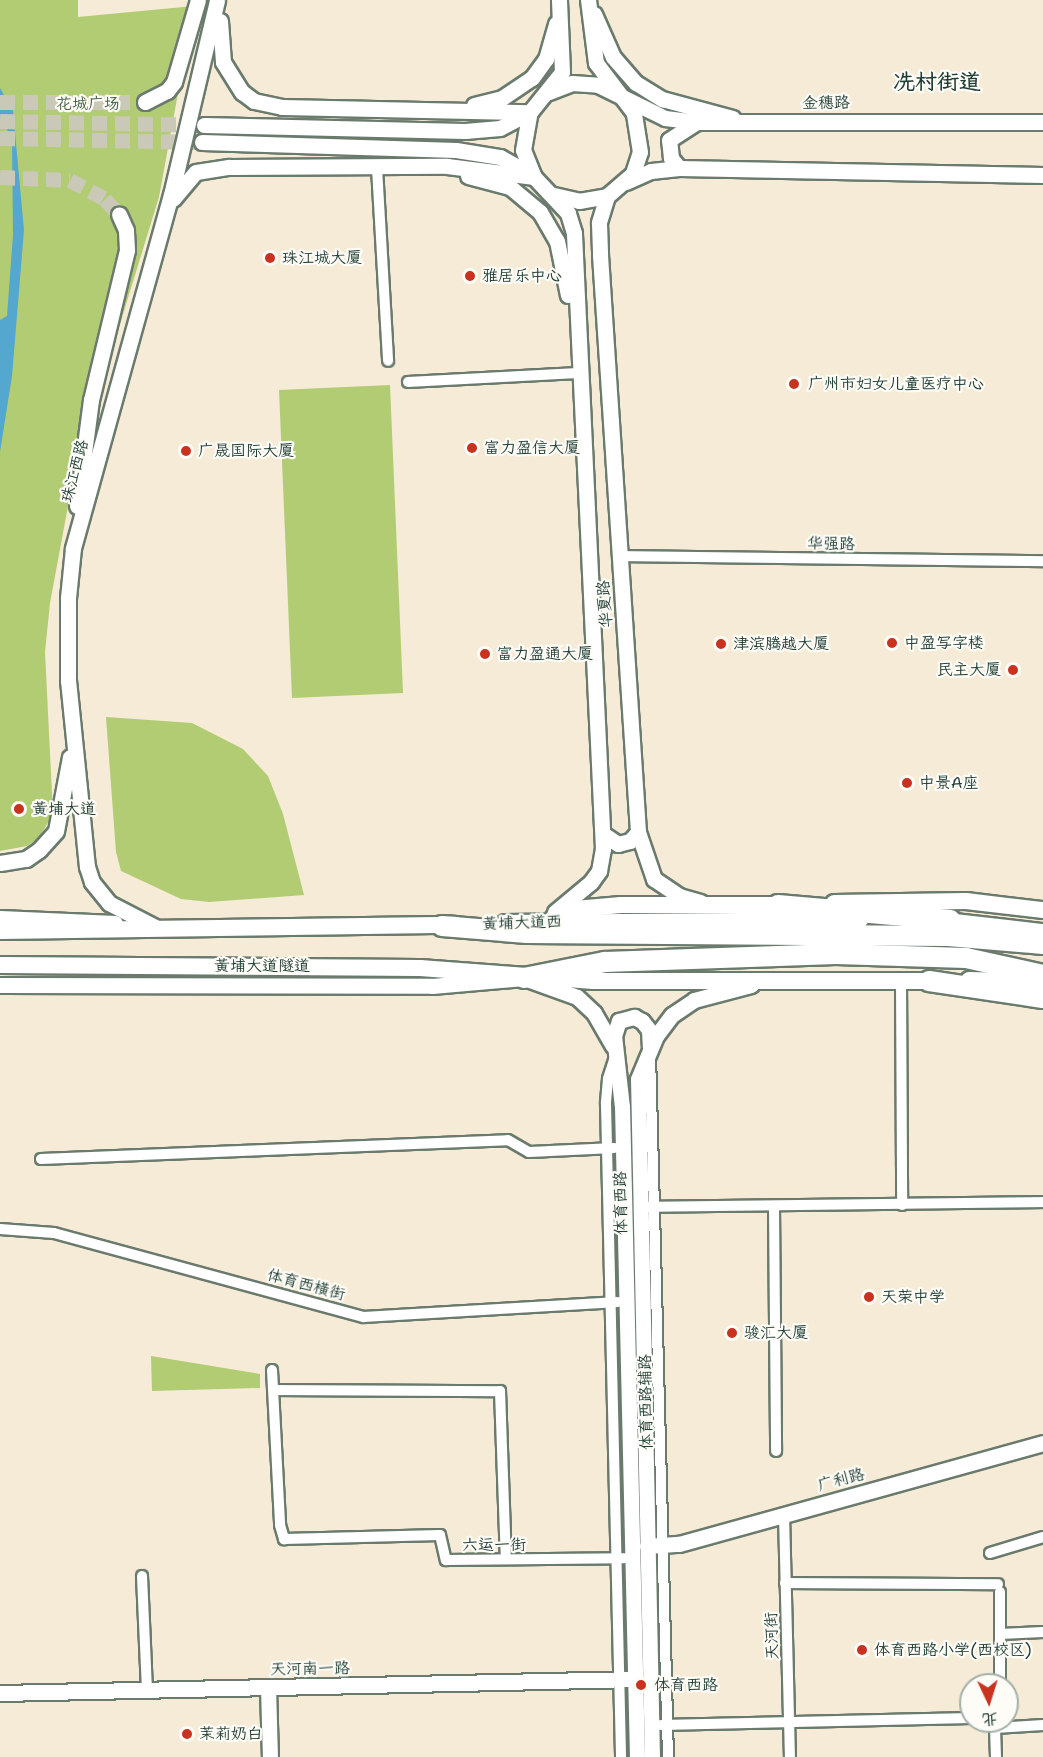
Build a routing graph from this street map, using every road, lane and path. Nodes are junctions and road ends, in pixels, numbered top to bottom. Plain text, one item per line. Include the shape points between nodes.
1 (198, 0) edge
2 (219, 0) edge
3 (588, 0) edge
4 (559, 1) edge
5 (615, 92) junction
6 (548, 93) junction
7 (145, 102) tunnel mouth
8 (438, 110) junction
9 (530, 112) junction
10 (699, 122) junction
11 (744, 122) junction
12 (1043, 122) edge
13 (204, 125) tunnel mouth
14 (202, 142) tunnel mouth
15 (358, 167) junction
16 (377, 168) junction
17 (679, 168) junction
18 (1043, 175) edge
19 (534, 177) junction
20 (626, 182) junction
21 (554, 195) junction
22 (607, 196) junction
23 (119, 214) tunnel mouth
24 (166, 215) junction
25 (600, 260) junction
26 (576, 261) junction
27 (577, 352) junction
28 (388, 361) dead end
29 (578, 373) junction
30 (408, 382) dead end
31 (73, 548) junction
32 (620, 556) junction
33 (1043, 561) edge
34 (74, 733) junction
35 (638, 832) junction
36 (603, 834) junction
37 (0, 863) edge
38 (778, 905) junction
39 (1043, 910) edge
40 (0, 918) edge
41 (950, 920) junction
42 (536, 923) junction
43 (442, 926) junction
44 (157, 928) junction
45 (0, 931) edge
46 (1043, 932) edge
47 (1043, 944) edge
48 (900, 945) junction
49 (0, 965) edge
50 (1043, 975) edge
51 (524, 978) junction
52 (768, 981) junction
53 (901, 981) junction
54 (929, 981) junction
55 (1043, 981) edge
56 (0, 985) edge
57 (1043, 998) edge
58 (650, 1047) junction
59 (617, 1054) junction
60 (607, 1148) junction
61 (623, 1148) junction
62 (41, 1159) dead end
63 (1043, 1202) edge
64 (902, 1205) junction
65 (639, 1207) junction
66 (657, 1207) junction
67 (774, 1208) junction
68 (0, 1229) edge
69 (612, 1302) junction
70 (627, 1302) junction
71 (272, 1370) dead end
72 (274, 1390) junction
73 (622, 1397) junction
74 (662, 1436) junction
75 (645, 1437) junction
76 (1043, 1443) edge
77 (776, 1450) dead end
78 (784, 1514) junction
79 (1043, 1537) edge
80 (647, 1546) junction
81 (664, 1546) junction
82 (990, 1553) dead end
83 (617, 1558) junction
84 (633, 1558) junction
85 (506, 1560) junction
86 (142, 1576) dead end
87 (785, 1583) junction
88 (1043, 1632) edge
89 (1000, 1634) junction
90 (1000, 1673) edge
91 (628, 1679) junction
92 (268, 1688) junction
93 (147, 1690) junction
94 (0, 1694) edge
95 (959, 1718) edge
96 (789, 1721) junction
97 (667, 1725) junction
98 (1043, 1725) edge
99 (651, 1726) junction
100 (270, 1757) edge
101 (621, 1757) edge
102 (637, 1757) edge
103 (652, 1757) edge
104 (668, 1757) edge
105 (790, 1757) edge
106 (996, 1757) edge

1 - 7 main road via 174,82 167,91
2 - 8 main road via 223,62 242,92 254,101 282,107
2 - 24 main road, 珠江西路
3 - 5 main road via 596,63
3 - 11 main road via 613,57 636,83 669,102
4 - 6 main road via 563,62
4 - 8 main road via 546,59 525,85 488,102
5 - 6 main road via 585,82
5 - 10 main road, 金穗路 via 665,118
5 - 20 main road via 634,113 639,132 640,152
6 - 9 main road
8 - 9 main road
9 - 13 main road via 500,128 465,131
9 - 19 main road, 华夏路 via 522,150
10 - 11 main road, 金穗路
10 - 17 main road via 687,125 669,140 670,158
11 - 12 main road, 金穗路
14 - 19 main road via 456,150 507,160
15 - 16 main road
15 - 19 main road via 478,167
15 - 24 main road via 196,172 185,182
16 - 27 main road via 483,178 530,201 550,228 562,259
16 - 28 street
17 - 18 main road
17 - 20 main road via 651,171
19 - 21 main road, 华夏路
20 - 22 main road
21 - 22 main road via 579,201
21 - 26 main road, 华夏路 via 572,224
22 - 25 main road, 华夏路 via 599,223
23 - 31 main road via 126,230 126,250 86,427
24 - 31 main road, 珠江西路
25 - 26 main road
25 - 32 main road, 华夏路
26 - 27 main road, 华夏路
27 - 29 main road, 华夏路
29 - 30 street
29 - 36 main road, 华夏路
31 - 34 main road, 珠江西路 via 66,634
32 - 33 street, 华强路
32 - 35 main road, 华夏路
34 - 37 main road via 56,831 26,859
34 - 44 main road, 珠江西路 via 84,852 92,882 109,903
35 - 36 main road via 630,841 618,844
35 - 38 main road, 华夏路 via 654,879 679,896 697,902
36 - 42 main road, 华夏路 via 602,858 591,882 568,904
38 - 39 main road via 956,901
38 - 41 highway
38 - 42 main road via 592,907
40 - 44 main road, 黄埔大道西
41 - 42 main road, 黄埔大道西
41 - 46 main road, 黄埔大道西
42 - 43 main road, 黄埔大道西
43 - 44 main road, 黄埔大道西
43 - 48 highway via 527,933
44 - 45 main road
47 - 48 highway
48 - 50 highway
48 - 51 highway via 605,962
49 - 51 main road, 黄埔大道隧道 via 420,968
51 - 52 main road
51 - 56 main road via 432,986
51 - 59 main road via 577,997 598,1018
52 - 53 main road
52 - 58 main road, 体育西路 via 683,1006
53 - 54 main road
53 - 64 street
54 - 55 main road
54 - 57 highway
58 - 59 main road, 体育西路 via 647,1025 626,1017 614,1030
58 - 65 main road, 体育西路 via 637,1086
58 - 66 street, 体育西路辅路
59 - 60 street via 608,1079
59 - 61 main road, 体育西路
60 - 61 street
60 - 62 street via 529,1152 508,1140
60 - 69 street
61 - 70 main road, 体育西路
63 - 64 street
64 - 67 street
65 - 66 street
65 - 75 main road, 体育西路
66 - 67 street
66 - 74 street, 体育西路辅路
67 - 77 street
68 - 69 street, 体育西横街 via 60,1234 364,1317
69 - 70 street, 体育西横街
69 - 73 street
70 - 73 main road, 体育西路
71 - 72 street
72 - 85 street, 六运一街 via 280,1525 284,1539 440,1535 446,1560
72 - 85 street via 500,1391
73 - 83 street
73 - 84 main road, 体育西路
74 - 75 street
74 - 81 street, 体育西路辅路
75 - 80 main road, 体育西路
76 - 78 main road, 广利路
78 - 81 main road, 广利路
78 - 87 street, 天河街
79 - 82 street
80 - 81 main road, 广利路
80 - 99 main road, 体育西路
81 - 97 street, 体育西路辅路
83 - 84 street, 六运一街
83 - 85 street, 六运一街
83 - 91 street
84 - 91 main road, 体育西路
86 - 93 street
87 - 89 street via 999,1588
87 - 96 street, 天河街
88 - 89 street
89 - 90 street
91 - 92 main road, 天河南一路
91 - 101 street
91 - 102 main road, 体育西路
92 - 93 main road, 天河南一路
92 - 100 main road
93 - 94 main road, 天河南一路
95 - 96 street
96 - 97 street
96 - 105 street, 天河街
97 - 99 street
97 - 104 street, 体育西路辅路
98 - 106 street via 995,1728
99 - 103 main road, 体育西路

